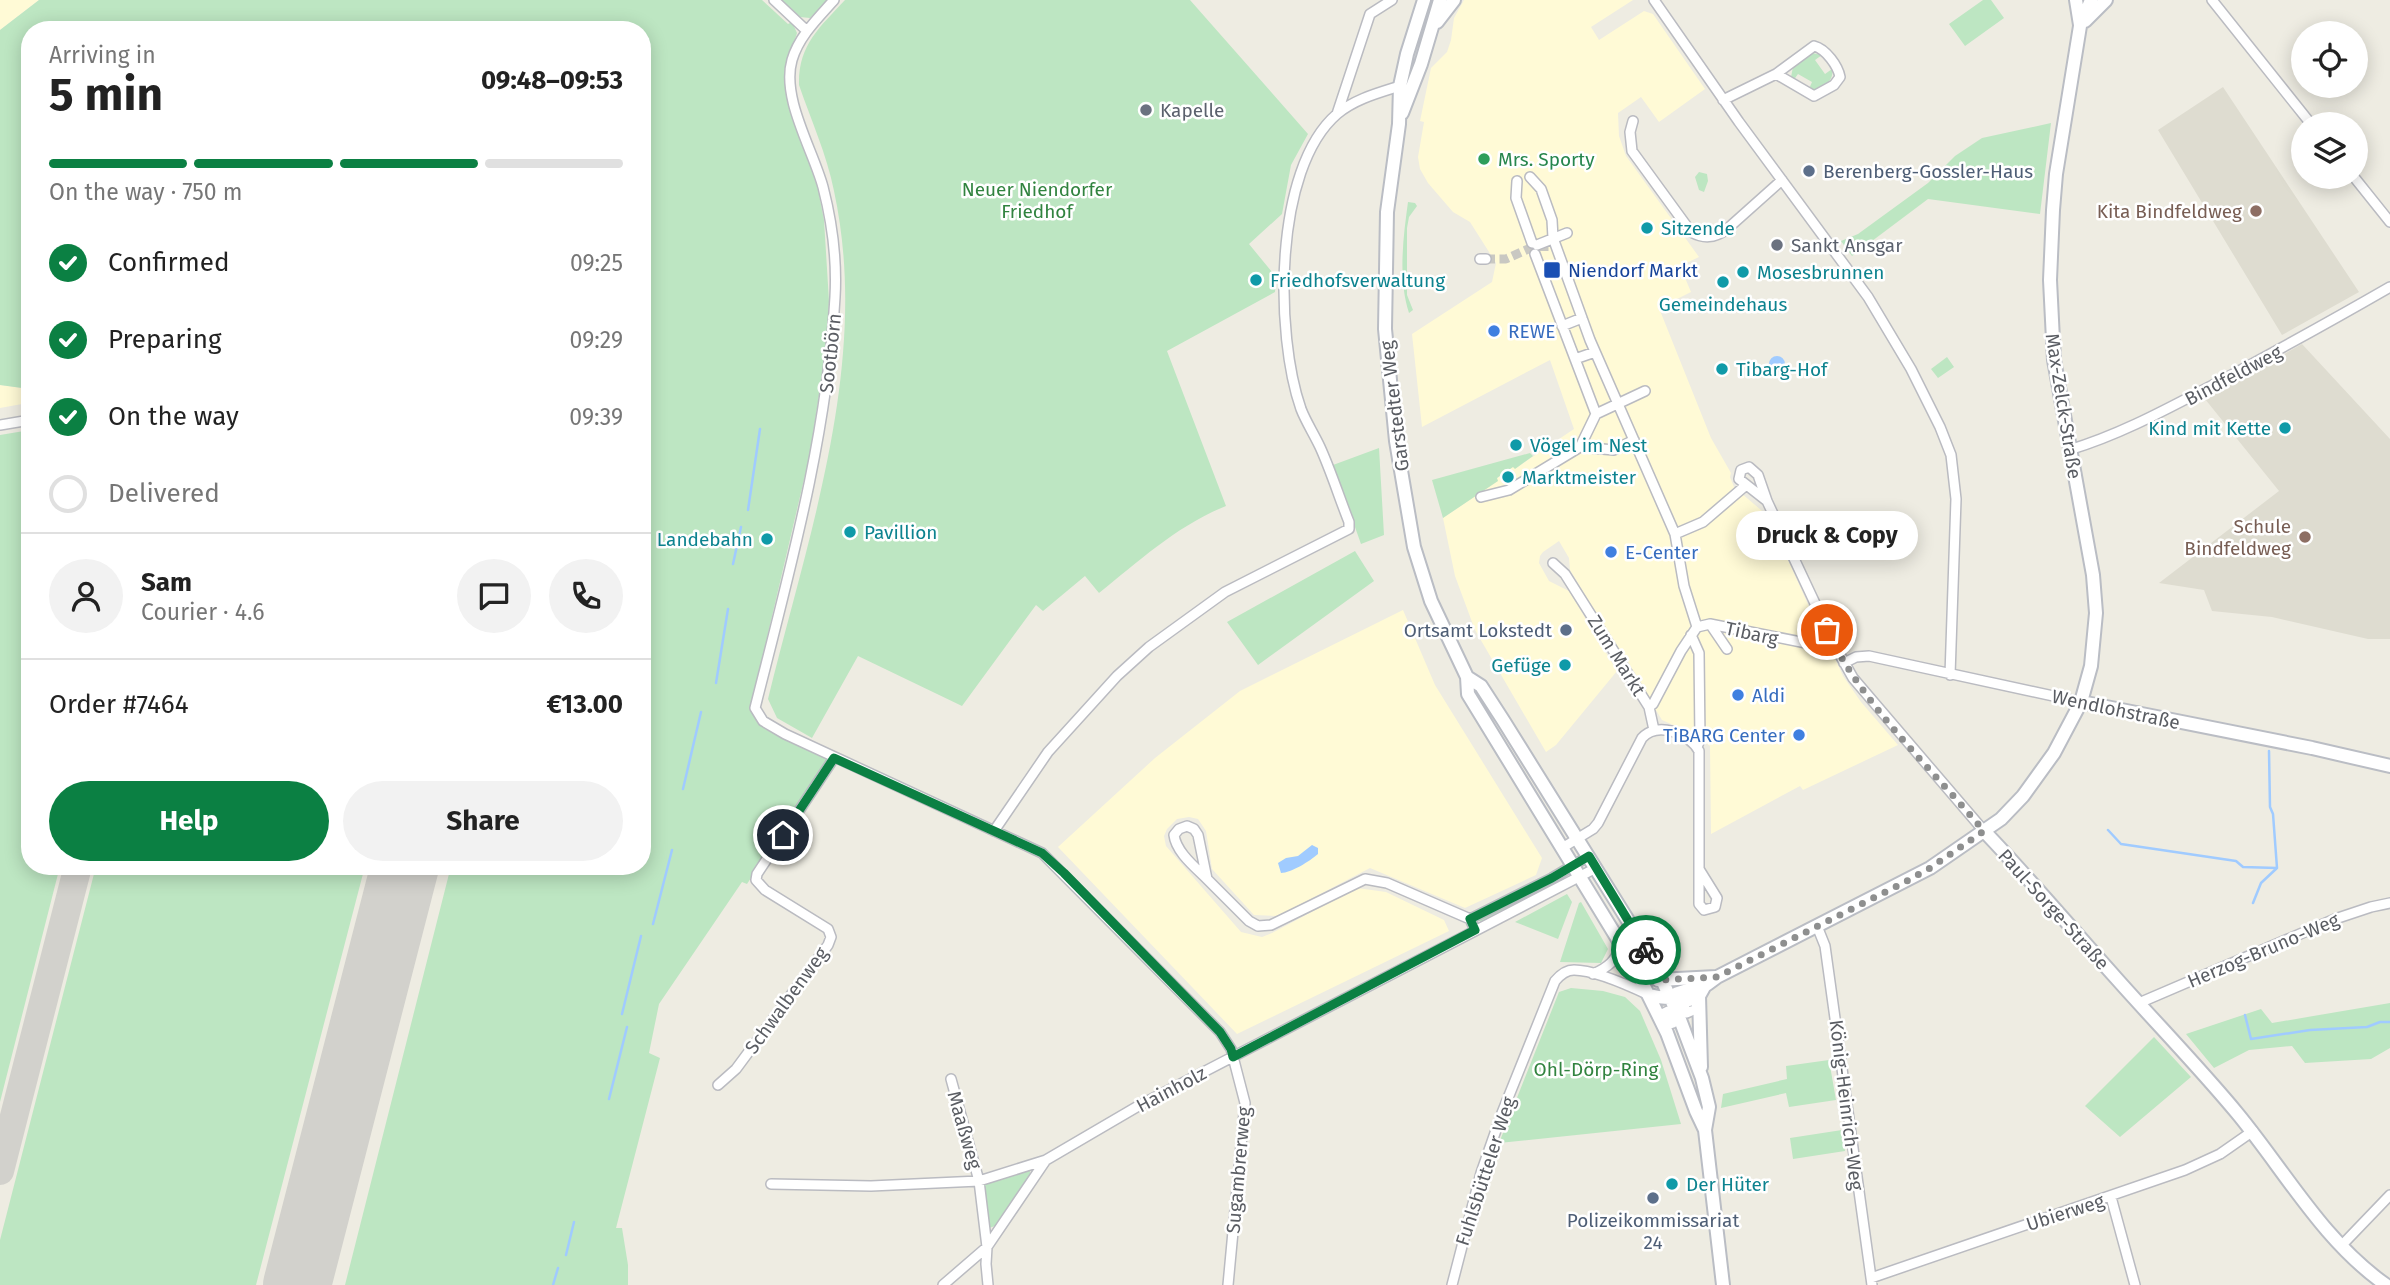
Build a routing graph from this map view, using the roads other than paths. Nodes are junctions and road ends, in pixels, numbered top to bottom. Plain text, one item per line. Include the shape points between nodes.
1 (774, 0) edge
2 (834, 0) edge
3 (1392, 0) edge
4 (1424, 0) edge
5 (1440, 0) edge
6 (1454, 0) edge
7 (1654, 0) edge
8 (2076, 0) edge
9 (2091, 0) edge
10 (2106, 0) edge
11 (2212, 0) edge
12 (2080, 26) junction
13 (807, 30) junction
14 (1430, 31) junction
15 (1776, 74) junction
16 (1400, 86) junction
17 (1723, 100) junction
18 (2301, 112) edge
19 (1336, 115) junction
20 (1633, 121) dead end
21 (1398, 124) junction
22 (1530, 177) dead end
23 (1782, 180) junction
24 (1517, 181) dead end
25 (2364, 189) edge
26 (2390, 222) edge
27 (1567, 233) dead end
28 (1553, 238) junction
29 (1538, 246) junction
30 (2390, 287) edge
31 (1582, 318) junction
32 (1562, 326) junction
33 (1595, 352) junction
34 (1575, 359) junction
35 (1645, 391) dead end
36 (1618, 404) junction
37 (1596, 414) junction
38 (21, 422) edge
39 (0, 425) edge
40 (1634, 440) junction
41 (1580, 447) junction
42 (2069, 450) junction
43 (1745, 486) junction
44 (1481, 497) dead end
45 (1767, 501) junction
46 (1675, 534) junction
47 (1553, 563) dead end
48 (1710, 624) junction
49 (1697, 627) junction
50 (1691, 635) junction
51 (1835, 646) junction
52 (1727, 649) dead end
53 (1844, 663) junction
54 (1950, 674) junction
55 (1466, 677) junction
56 (2081, 702) junction
57 (1649, 707) junction
58 (760, 717) joint
59 (1654, 730) junction
60 (1697, 747) junction
61 (834, 758) junction
62 (2390, 766) edge
63 (994, 831) junction
64 (1984, 831) junction
65 (1578, 839) junction
66 (1562, 848) junction
67 (1592, 862) junction
68 (1699, 869) dead end
69 (1576, 871) junction
70 (1208, 879) junction
71 (2390, 903) edge
72 (1470, 919) junction
73 (1816, 926) junction
74 (1475, 930) junction
75 (1622, 945) junction
76 (1593, 974) junction
77 (1717, 977) junction
78 (1642, 980) junction
79 (1662, 980) junction
80 (1614, 981) junction
81 (1700, 987) junction
82 (1649, 995) junction
83 (1671, 999) junction
84 (2139, 1003) junction
85 (1233, 1057) junction
86 (1702, 1078) junction
87 (950, 1079) dead end
88 (718, 1085) dead end
89 (1705, 1130) junction
90 (2253, 1131) junction
91 (1046, 1160) junction
92 (979, 1181) junction
93 (771, 1184) dead end
94 (2390, 1195) edge
95 (2111, 1197) junction
96 (2342, 1245) junction
97 (987, 1247) junction
98 (1872, 1282) edge
99 (943, 1285) edge
100 (988, 1285) edge
101 (1228, 1285) edge
102 (1452, 1285) edge
103 (1724, 1285) edge
104 (2135, 1285) edge
105 (2386, 1285) edge

1 - 13 street
2 - 13 street, Sootbörn
3 - 19 street via 1370,14
4 - 16 street, Garstedter Weg
5 - 14 street, Garstedter Weg
6 - 14 street
7 - 17 street
8 - 12 street, Max-Zelck-Straße
9 - 12 street, Max-Zelck-Straße
10 - 12 street
11 - 18 street
12 - 42 street, Max-Zelck-Straße via 2056,174 2050,268 2054,360
13 - 58 street, Sootbörn via 791,61 789,86 829,216 835,292 832,342 794,554 755,708
14 - 21 street, Garstedter Weg
15 - 15 street via 1814,96 1840,77 1821,48 1814,46
15 - 17 street
16 - 19 street via 1358,101
16 - 21 street, Garstedter Weg
17 - 23 street
19 - 63 street via 1312,144 1296,186 1284,268 1285,310 1289,359 1301,409 1349,522 1347,532 1225,592 1149,647 1048,752
20 - 23 street via 1632,151 1697,236 1717,236
21 - 55 street, Garstedter Weg via 1385,271 1385,329 1395,433 1414,547 1431,601
22 - 28 street, Tibarg via 1541,188
23 - 54 street via 1887,326 1923,390 1949,450 1956,499
24 - 29 street via 1516,198
25 - 26 street
27 - 28 street
28 - 29 street
28 - 31 street, Tibarg
29 - 32 street
30 - 42 street, Bindfeldweg via 2165,410
31 - 32 street
31 - 33 street, Tibarg via 1594,339
32 - 34 street
33 - 34 street
33 - 36 street, Tibarg
34 - 37 street
35 - 36 street
36 - 37 street
36 - 40 street, Tibarg
37 - 41 street
38 - 39 street
40 - 41 street via 1614,450
40 - 46 street, Tibarg
41 - 44 street via 1509,490
42 - 56 street, Max-Zelck-Straße via 2093,572 2096,613 2091,666
43 - 45 street
43 - 45 street, Paul-Sorge-Straße via 1739,473 1751,468
43 - 46 street via 1703,522
45 - 51 street, Paul-Sorge-Straße
46 - 49 street, Tibarg
47 - 57 street, Zum Markt via 1565,574
48 - 49 street, Tibarg
48 - 51 street, Tibarg
48 - 52 street, Tibarg
49 - 50 street, Tibarg
50 - 57 street, Tibarg
50 - 60 street, Tibarg via 1699,653
51 - 53 street, Paul-Sorge-Straße
53 - 54 street, Wendlohstraße via 1863,656
53 - 64 street, Paul-Sorge-Straße via 1871,701
54 - 56 street, Wendlohstraße
55 - 65 street, Garstedter Weg via 1481,686
55 - 66 street, Garstedter Weg via 1468,694
56 - 62 street, Wendlohstraße
56 - 64 street, Max-Zelck-Straße via 2039,774 2009,811
57 - 59 street, Zum Markt
58 - 61 street, Sugambrerweg
59 - 60 street via 1667,730
59 - 65 street via 1642,738 1598,823
60 - 68 street, Tibarg
61 - 63 street, Sugambrerweg
61 - 88 street, Schwalbenweg via 756,880 828,929 831,937 736,1069
63 - 85 street, Sugambrerweg via 1042,853 1064,873 1220,1032
64 - 73 street, Max-Zelck-Straße via 1930,868
64 - 84 street, Paul-Sorge-Straße
65 - 66 street
65 - 67 street, Garstedter Weg
66 - 69 street, Garstedter Weg
67 - 69 street, Hainholz
67 - 79 street, Garstedter Weg
69 - 72 street, Hainholz
69 - 74 street, Hainholz
69 - 75 street, Garstedter Weg
70 - 70 street via 1175,842 1179,829 1194,829 1198,835
70 - 72 street via 1258,926 1286,919 1365,879 1387,883
71 - 84 street, Herzog-Bruno-Weg via 2335,919
72 - 74 street
73 - 77 street, Max-Zelck-Straße
73 - 98 street, König-Heinrich-Weg via 1825,946
74 - 85 street, Hainholz
75 - 76 street via 1608,968
75 - 78 street, Garstedter Weg
76 - 80 street, Fuhlsbütteler Weg
76 - 102 street, Fuhlsbütteler Weg via 1569,971 1553,985 1481,1173
77 - 79 street
77 - 81 street
78 - 79 street
78 - 80 street, Fuhlsbütteler Weg
78 - 82 street, Garstedter Weg
79 - 83 street, Garstedter Weg
80 - 82 street, Fuhlsbütteler Weg
81 - 83 street
81 - 86 street, Garstedter Weg
82 - 83 street
82 - 89 street, Garstedter Weg
83 - 86 street, Garstedter Weg
84 - 90 street, Paul-Sorge-Straße
85 - 91 street, Hainholz
85 - 101 street, Sugambrerweg via 1245,1103
86 - 89 street, Garstedter Weg via 1709,1107
87 - 92 street, Maaßweg
89 - 103 street, Garstedter Weg
90 - 95 street, Ubierweg via 2220,1154
90 - 96 street, Paul-Sorge-Straße
91 - 92 street, Hainholz
91 - 97 street, Hainholz
92 - 93 street, Hainholz
92 - 97 street, Maaßweg
94 - 96 street
95 - 98 street, Ubierweg
95 - 104 street
96 - 105 street, Paul-Sorge-Straße
97 - 99 street, Hainholz
97 - 100 street, Maaßweg

